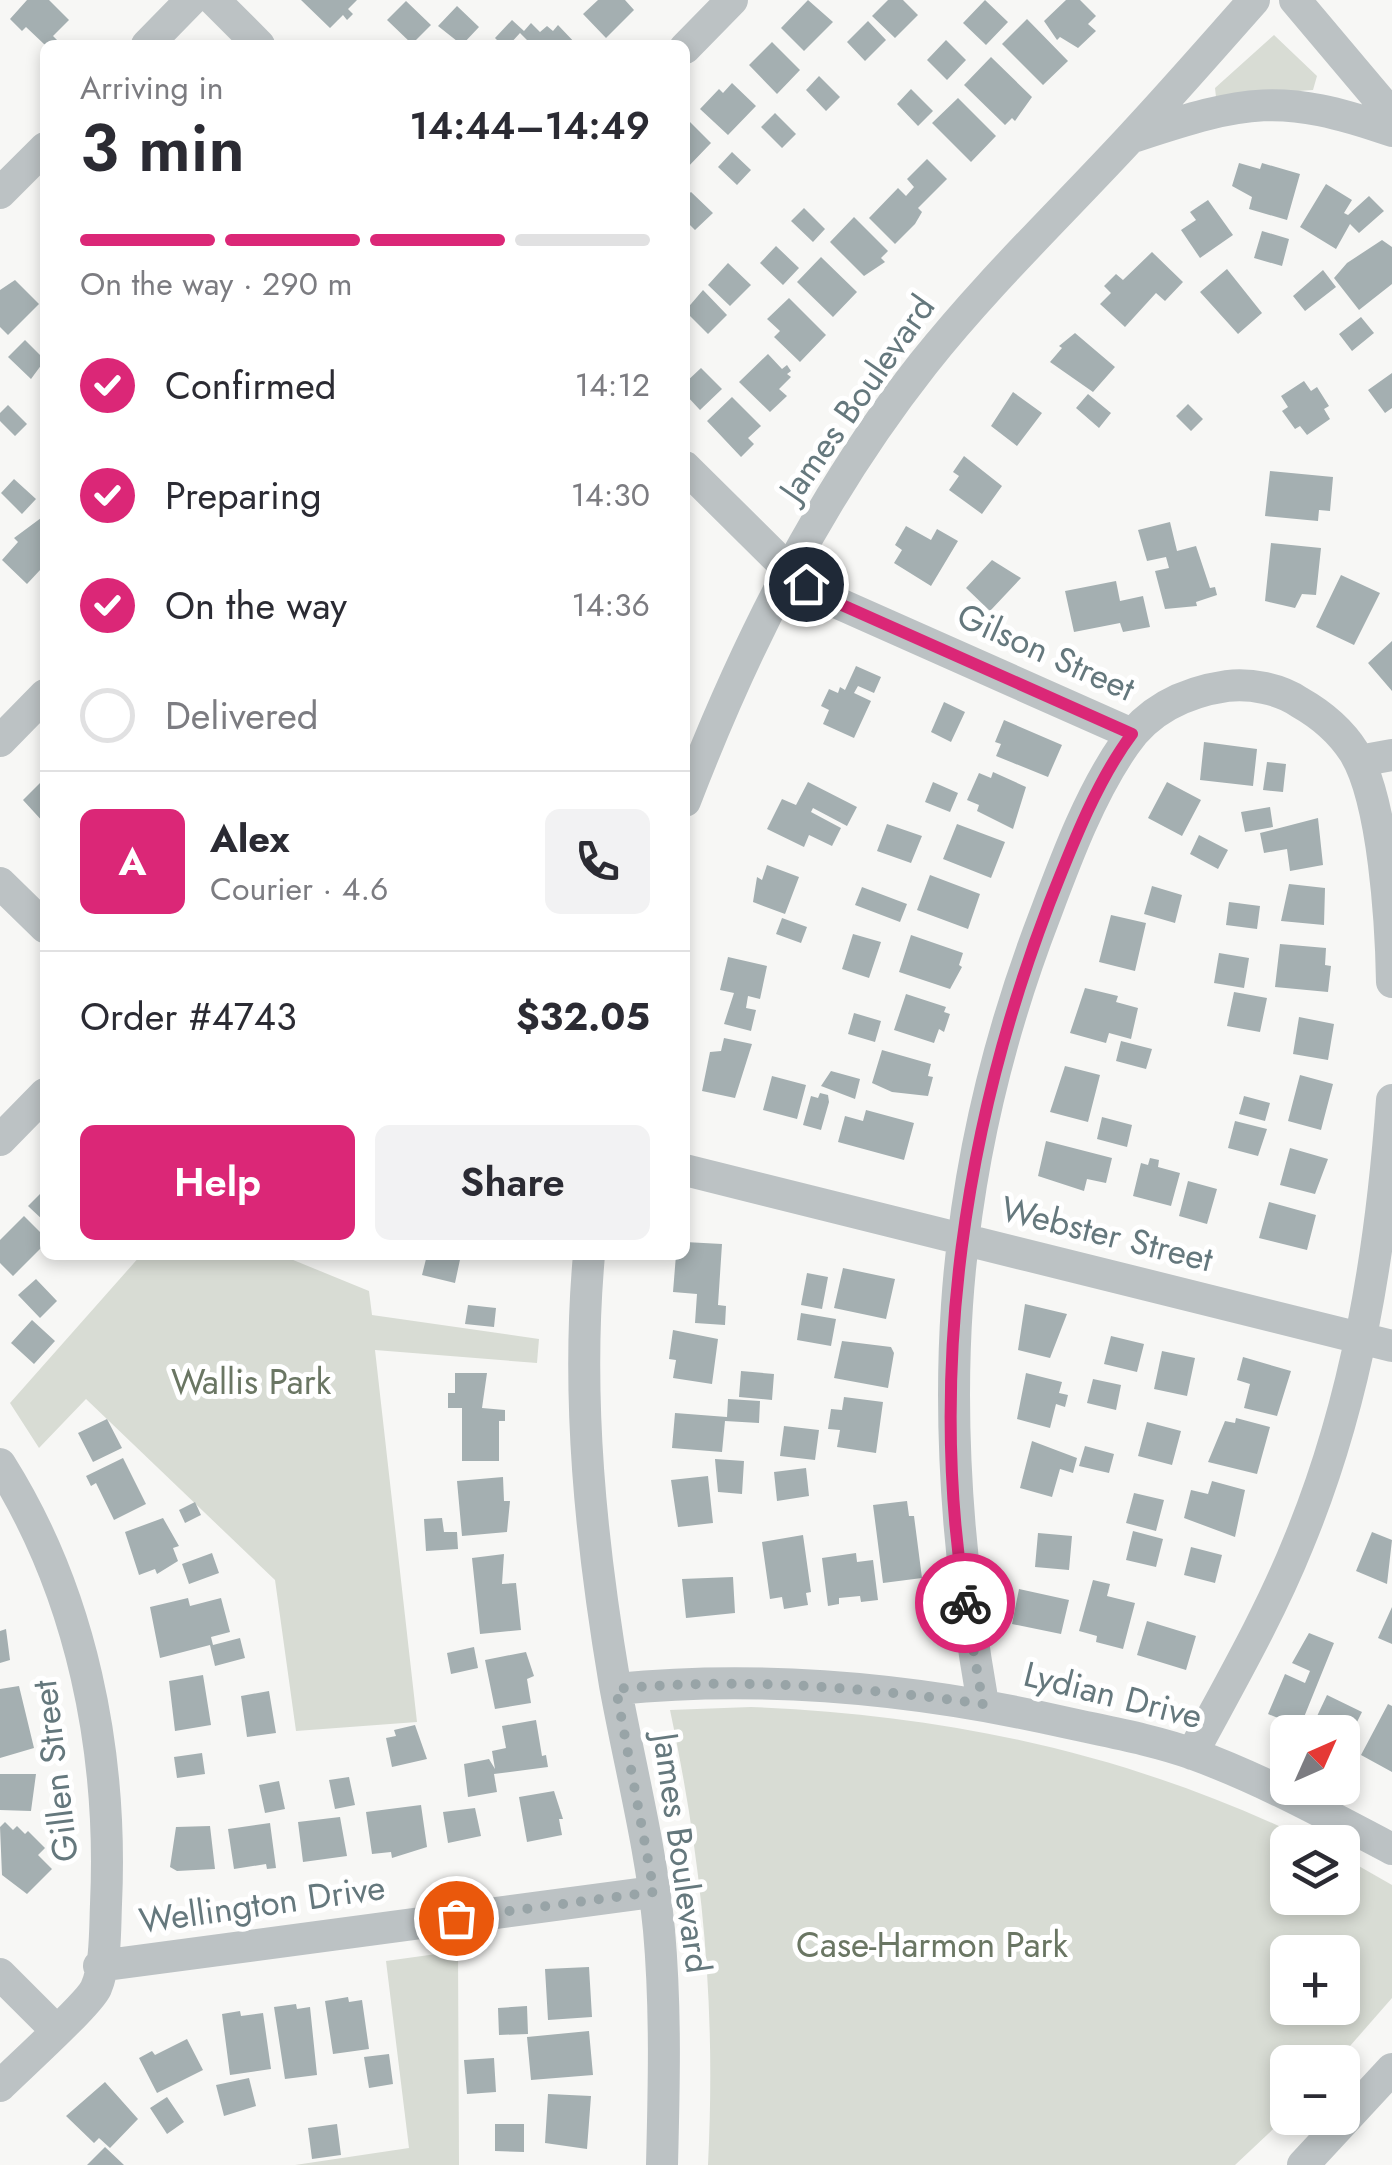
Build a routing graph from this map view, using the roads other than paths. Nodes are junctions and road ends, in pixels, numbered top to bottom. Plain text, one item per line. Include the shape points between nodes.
1 (191, 0) edge
2 (214, 0) edge
3 (732, 0) edge
4 (1254, 0) edge
5 (1294, 0) edge
6 (151, 40) edge
7 (255, 40) edge
8 (690, 43) edge
9 (1392, 115) edge
10 (1392, 131) edge
11 (1132, 137) junction
12 (40, 153) edge
13 (0, 194) edge
14 (690, 472) edge
15 (788, 570) junction
16 (40, 700) edge
17 (1132, 734) junction
18 (0, 740) edge
19 (1392, 755) edge
20 (1359, 761) junction
21 (690, 788) edge
22 (0, 883) edge
23 (40, 922) edge
24 (1392, 982) edge
25 (40, 1099) edge
26 (1392, 1100) edge
27 (0, 1140) edge
28 (690, 1171) edge
29 (962, 1238) junction
30 (589, 1260) edge
31 (1378, 1343) edge
32 (0, 1464) edge
33 (616, 1689) junction
34 (983, 1704) junction
35 (1192, 1754) junction
36 (1392, 1849) edge
37 (654, 1892) junction
38 (99, 1966) junction
39 (0, 1974) edge
40 (56, 2030) junction
41 (1392, 2069) edge
42 (0, 2086) edge
43 (662, 2165) edge
44 (1303, 2165) edge

1 - 6 street
2 - 7 street
3 - 8 street
4 - 11 street, James Boulevard
5 - 9 street
10 - 11 street, James Boulevard via 1338,112 1268,102
11 - 15 street, James Boulevard via 1014,255 922,366
12 - 13 street
14 - 15 street, Gilson Street
15 - 17 street, Gilson Street via 824,597
15 - 21 street, James Boulevard via 720,708
16 - 18 street
17 - 20 street, Gilson Street via 1155,712 1198,691 1268,689 1322,715
17 - 29 street via 1064,866 1021,977 988,1092
19 - 20 street
20 - 24 street via 1379,842
22 - 23 street
25 - 27 street
26 - 31 street
28 - 29 street, Webster Street
29 - 31 street, Webster Street
29 - 34 street via 952,1358 953,1478
30 - 33 street, James Boulevard via 585,1435
31 - 35 street via 1298,1544
32 - 38 street, Gillen Street via 64,1598 98,1725 108,1857
33 - 34 street, Lydian Drive via 754,1682 864,1687
33 - 37 street, James Boulevard
34 - 35 street, Lydian Drive
35 - 36 street, Lydian Drive
37 - 38 street, Wellington Drive
37 - 43 street, James Boulevard via 665,2055
38 - 40 street, Wellington Drive via 96,1989
39 - 40 street
40 - 42 street, Wellington Drive
41 - 44 street

